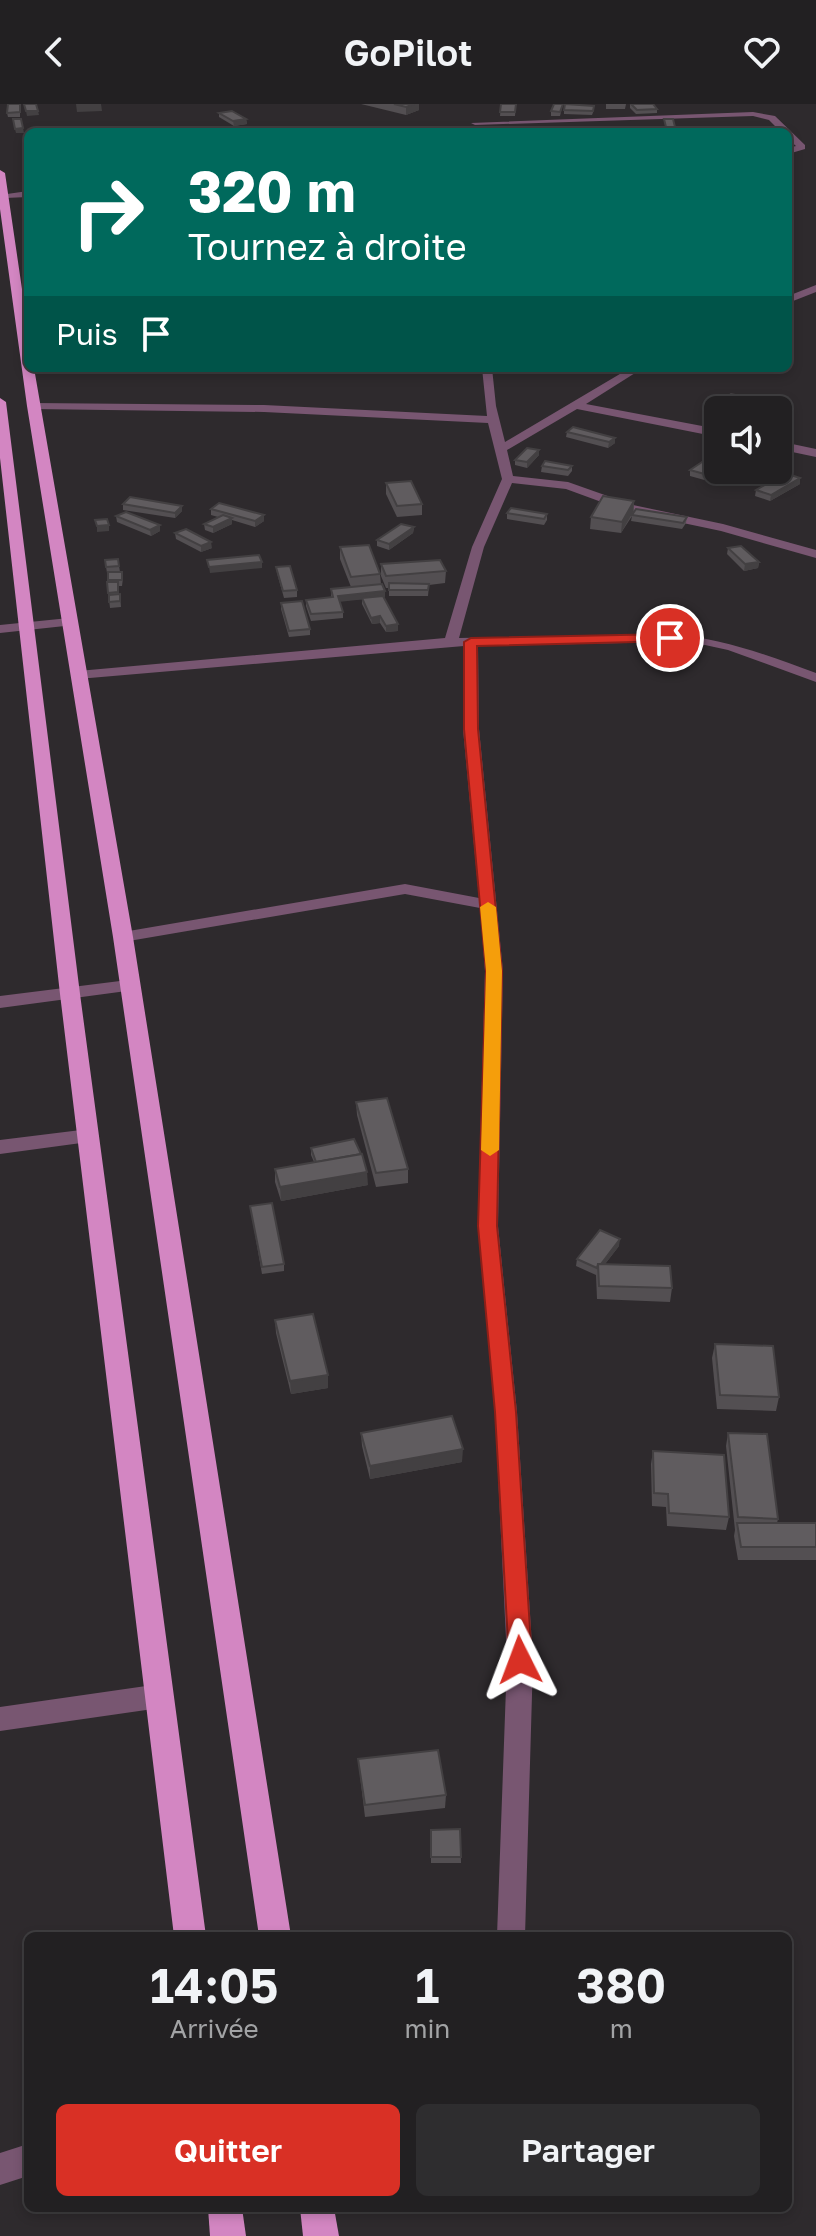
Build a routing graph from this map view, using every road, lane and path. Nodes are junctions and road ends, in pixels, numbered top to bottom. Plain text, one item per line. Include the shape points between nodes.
1 (690, 104) edge
2 (717, 115) junction
3 (477, 123) edge
4 (782, 128) edge
5 (792, 138) edge
6 (792, 150) edge
7 (1, 180) edge
8 (24, 192) edge
9 (816, 288) edge
10 (792, 298) edge
11 (24, 342) edge
12 (28, 372) edge
13 (488, 372) edge
14 (631, 372) edge
15 (0, 402) edge
16 (574, 405) junction
17 (33, 406) junction
18 (494, 420) junction
19 (704, 430) edge
20 (792, 448) edge
21 (501, 449) junction
22 (816, 453) edge
23 (508, 479) junction
24 (816, 539) edge
25 (810, 552) edge
26 (69, 622) junction
27 (29, 627) junction
28 (0, 629) edge
29 (461, 642) junction
30 (78, 675) junction
31 (816, 678) edge
32 (488, 905) junction
33 (123, 937) junction
34 (128, 986) junction
35 (70, 994) junction
36 (0, 1002) edge
37 (89, 1136) junction
38 (0, 1147) edge
39 (160, 1696) junction
40 (0, 1719) edge
41 (190, 1932) edge
42 (274, 1932) edge
43 (511, 1932) edge
44 (24, 2161) edge
45 (0, 2169) edge
46 (225, 2212) edge
47 (318, 2212) edge
48 (228, 2236) edge
49 (321, 2236) edge

1 - 2 street
2 - 3 street
2 - 4 street via 764,115
5 - 6 street via 802,147
7 - 8 street
7 - 11 highway
9 - 10 street
12 - 17 highway
13 - 18 street
14 - 16 street
15 - 27 highway
16 - 19 street
16 - 21 street
17 - 18 street via 295,407
17 - 26 highway
18 - 21 street
20 - 22 street
21 - 23 street
23 - 25 street via 568,486 630,508
23 - 29 street via 478,547
24 - 25 street
26 - 27 street
26 - 30 highway
27 - 28 street
27 - 35 highway
29 - 30 street
29 - 31 street via 705,641
29 - 32 street
30 - 33 highway
32 - 33 street via 405,889
32 - 43 street via 494,971 488,1226 506,1412 520,1660
33 - 34 highway
34 - 35 street
34 - 42 highway
35 - 36 street
35 - 37 highway
37 - 38 street
37 - 39 highway
39 - 40 street
39 - 41 highway
44 - 45 street
46 - 48 highway
47 - 49 highway

